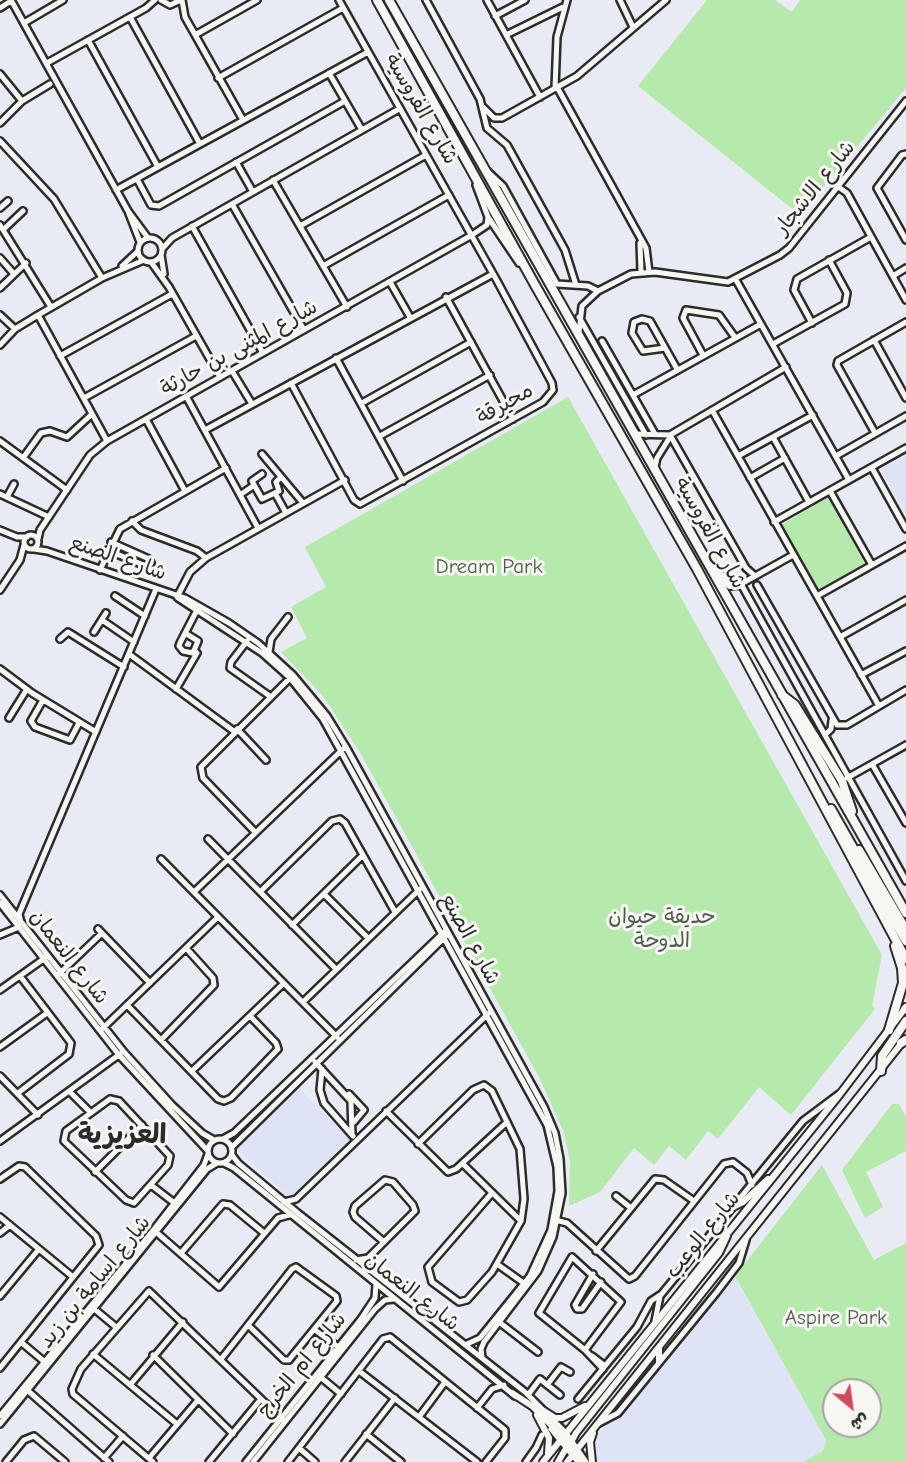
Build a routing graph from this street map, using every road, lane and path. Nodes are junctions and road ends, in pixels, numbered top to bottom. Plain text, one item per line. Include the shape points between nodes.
1 (11, 0) edge
2 (63, 0) edge
3 (155, 0) edge
4 (181, 0) edge
5 (257, 0) edge
6 (339, 0) edge
7 (377, 0) edge
8 (390, 0) edge
9 (486, 0) edge
10 (525, 0) edge
11 (620, 0) edge
12 (666, 0) edge
13 (428, 1) edge
14 (165, 3) edge
15 (566, 3) edge
16 (0, 8) edge
17 (146, 8) junction
18 (344, 8) junction
19 (495, 16) junction
20 (130, 17) junction
21 (185, 17) junction
22 (24, 23) junction
23 (633, 27) junction
24 (195, 35) junction
25 (506, 35) junction
26 (88, 40) junction
27 (368, 51) junction
28 (47, 63) junction
29 (329, 73) junction
30 (0, 74) edge
31 (218, 78) junction
32 (50, 84) dead end
33 (556, 88) junction
34 (540, 97) junction
35 (22, 101) junction
36 (345, 101) junction
37 (906, 101) edge
38 (483, 107) junction
39 (399, 109) junction
40 (243, 120) junction
41 (0, 123) edge
42 (362, 130) junction
43 (458, 143) junction
44 (200, 144) junction
45 (2, 145) edge
46 (906, 154) edge
47 (426, 155) junction
48 (236, 162) junction
49 (158, 167) junction
50 (486, 170) junction
51 (136, 179) junction
52 (273, 180) junction
53 (837, 186) junction
54 (116, 190) junction
55 (253, 192) junction
56 (449, 195) junction
57 (8, 201) dead end
58 (232, 204) junction
59 (0, 208) edge
60 (23, 211) dead end
61 (128, 211) junction
62 (488, 217) junction
63 (192, 226) junction
64 (300, 226) junction
65 (2, 227) edge
66 (483, 228) junction
67 (497, 233) junction
68 (472, 235) junction
69 (871, 237) junction
70 (148, 238) junction
71 (172, 238) junction
72 (639, 238) junction
73 (156, 239) junction
74 (906, 240) edge
75 (140, 243) junction
76 (138, 251) junction
77 (161, 252) junction
78 (0, 258) edge
79 (144, 260) junction
80 (829, 260) junction
81 (26, 262) junction
82 (151, 262) junction
83 (323, 266) junction
84 (906, 268) edge
85 (640, 272) junction
86 (650, 272) junction
87 (111, 273) junction
88 (493, 273) junction
89 (14, 274) junction
90 (892, 276) junction
91 (102, 278) junction
92 (736, 280) junction
93 (390, 282) junction
94 (535, 285) junction
95 (576, 285) junction
96 (169, 287) junction
97 (0, 288) edge
98 (598, 291) junction
99 (172, 294) junction
100 (446, 297) junction
101 (906, 300) edge
102 (51, 307) junction
103 (347, 307) junction
104 (0, 315) edge
105 (38, 315) junction
106 (410, 317) junction
107 (579, 317) junction
108 (906, 322) edge
109 (812, 323) junction
110 (761, 324) junction
111 (15, 330) junction
112 (304, 330) junction
113 (196, 336) junction
114 (734, 336) junction
115 (579, 337) junction
116 (874, 340) junction
117 (602, 341) dead end
118 (661, 341) junction
119 (471, 342) junction
120 (773, 344) junction
121 (0, 345) edge
122 (657, 348) junction
123 (665, 348) junction
124 (263, 353) junction
125 (703, 354) junction
126 (60, 356) junction
127 (336, 358) junction
128 (786, 367) junction
129 (677, 369) junction
130 (232, 371) junction
131 (490, 375) junction
132 (220, 377) junction
133 (291, 383) junction
134 (633, 395) junction
135 (186, 396) junction
136 (84, 398) junction
137 (906, 398) edge
138 (362, 403) junction
139 (252, 405) junction
140 (712, 410) junction
141 (92, 414) junction
142 (813, 415) junction
143 (906, 416) edge
144 (146, 419) junction
145 (513, 419) junction
146 (205, 430) junction
147 (874, 433) junction
148 (634, 434) junction
149 (655, 434) junction
150 (646, 435) junction
151 (670, 435) junction
152 (380, 436) junction
153 (773, 437) junction
154 (0, 441) edge
155 (107, 441) junction
156 (906, 448) edge
157 (262, 454) dead end
158 (738, 456) junction
159 (836, 456) junction
160 (23, 458) junction
161 (785, 458) junction
162 (226, 468) junction
163 (872, 468) junction
164 (262, 474) dead end
165 (656, 474) junction
166 (281, 477) junction
167 (750, 478) junction
168 (345, 480) junction
169 (849, 480) junction
170 (403, 481) junction
171 (14, 484) dead end
172 (253, 486) junction
173 (67, 490) junction
174 (185, 491) junction
175 (830, 491) junction
176 (275, 493) junction
177 (0, 494) edge
178 (240, 495) junction
179 (7, 497) junction
180 (809, 502) junction
181 (303, 503) junction
182 (286, 513) junction
183 (49, 517) junction
184 (132, 521) junction
185 (774, 522) junction
186 (258, 528) junction
187 (906, 529) edge
188 (0, 530) edge
189 (40, 530) junction
190 (29, 536) junction
191 (17, 537) junction
192 (38, 540) junction
193 (111, 542) junction
194 (24, 544) junction
195 (906, 546) edge
196 (33, 550) junction
197 (107, 550) junction
198 (47, 551) junction
199 (793, 555) junction
200 (206, 558) junction
201 (20, 560) junction
202 (706, 562) junction
203 (872, 565) junction
204 (100, 570) junction
205 (755, 576) junction
206 (740, 585) junction
207 (757, 585) dead end
208 (156, 589) junction
209 (0, 590) edge
210 (115, 596) dead end
211 (817, 596) junction
212 (177, 597) junction
213 (764, 599) junction
214 (906, 600) edge
215 (753, 605) junction
216 (197, 610) junction
217 (106, 613) dead end
218 (145, 616) junction
219 (288, 617) dead end
220 (102, 620) junction
221 (94, 632) dead end
222 (185, 633) junction
223 (840, 637) junction
224 (60, 639) dead end
225 (271, 639) junction
226 (247, 641) junction
227 (134, 642) junction
228 (258, 643) junction
229 (194, 650) junction
230 (906, 651) edge
231 (269, 652) junction
232 (129, 654) junction
233 (124, 667) junction
234 (0, 669) edge
235 (861, 675) junction
236 (291, 676) junction
237 (27, 689) junction
238 (176, 689) junction
239 (906, 690) edge
240 (782, 695) junction
241 (271, 697) junction
242 (43, 700) junction
243 (879, 706) junction
244 (9, 718) dead end
245 (832, 720) junction
246 (79, 723) junction
247 (236, 730) junction
248 (96, 732) junction
249 (825, 735) junction
250 (790, 742) junction
251 (906, 744) edge
252 (344, 748) junction
253 (266, 760) dead end
254 (872, 764) junction
255 (845, 779) junction
256 (831, 809) junction
257 (854, 822) junction
258 (906, 823) edge
259 (255, 832) junction
260 (208, 839) dead end
261 (363, 855) junction
262 (161, 860) dead end
263 (228, 860) junction
264 (906, 880) edge
265 (421, 889) junction
266 (261, 891) junction
267 (194, 892) junction
268 (324, 894) junction
269 (0, 895) edge
270 (0, 903) edge
271 (24, 903) junction
272 (7, 904) junction
273 (395, 912) junction
274 (906, 913) edge
275 (218, 917) junction
276 (13, 920) junction
277 (20, 925) junction
278 (292, 925) junction
279 (887, 925) junction
280 (906, 930) edge
281 (446, 933) junction
282 (2, 934) edge
283 (368, 938) junction
284 (906, 941) edge
285 (186, 948) junction
286 (45, 958) junction
287 (906, 959) edge
288 (336, 969) junction
289 (58, 975) junction
290 (20, 976) junction
291 (150, 983) junction
292 (283, 984) junction
293 (0, 990) edge
294 (303, 1002) junction
295 (128, 1005) junction
296 (906, 1008) edge
297 (489, 1012) junction
298 (47, 1013) junction
299 (250, 1016) junction
300 (906, 1022) edge
301 (101, 1029) junction
302 (889, 1030) junction
303 (337, 1038) junction
304 (161, 1040) junction
305 (904, 1040) edge
306 (0, 1047) edge
307 (122, 1053) junction
308 (315, 1062) junction
309 (322, 1069) junction
310 (192, 1071) junction
311 (881, 1071) junction
312 (0, 1076) edge
313 (70, 1092) junction
314 (345, 1092) junction
315 (18, 1093) junction
316 (840, 1094) junction
317 (386, 1111) junction
318 (91, 1113) junction
319 (38, 1115) junction
320 (543, 1116) junction
321 (536, 1119) dead end
322 (354, 1122) junction
323 (507, 1122) junction
324 (142, 1125) junction
325 (352, 1134) junction
326 (222, 1139) junction
327 (214, 1140) junction
328 (356, 1140) junction
329 (0, 1141) edge
330 (418, 1144) junction
331 (232, 1147) junction
332 (208, 1152) junction
333 (232, 1155) junction
334 (221, 1163) junction
335 (462, 1164) junction
336 (95, 1172) junction
337 (761, 1173) junction
338 (749, 1174) junction
339 (771, 1178) junction
340 (0, 1179) edge
341 (151, 1185) junction
342 (752, 1185) junction
343 (492, 1193) junction
344 (616, 1196) dead end
345 (296, 1199) junction
346 (282, 1201) junction
347 (694, 1201) junction
348 (176, 1205) junction
349 (276, 1205) junction
350 (733, 1207) junction
351 (631, 1208) junction
352 (298, 1214) junction
353 (289, 1215) junction
354 (0, 1217) edge
355 (278, 1218) junction
356 (556, 1220) junction
357 (521, 1221) junction
358 (10, 1225) junction
359 (155, 1232) junction
360 (728, 1232) junction
361 (0, 1233) edge
362 (264, 1233) junction
363 (748, 1234) junction
364 (384, 1242) junction
365 (39, 1249) junction
366 (596, 1251) junction
367 (181, 1253) junction
368 (368, 1258) junction
369 (356, 1260) junction
370 (496, 1264) junction
371 (371, 1271) junction
372 (593, 1274) junction
373 (73, 1277) junction
374 (601, 1282) junction
375 (376, 1284) junction
376 (526, 1284) junction
377 (662, 1294) junction
378 (0, 1296) edge
379 (394, 1299) junction
380 (658, 1305) junction
381 (648, 1306) junction
382 (92, 1307) junction
383 (668, 1316) junction
384 (183, 1322) junction
385 (499, 1322) junction
386 (654, 1322) junction
387 (248, 1325) junction
388 (116, 1327) junction
389 (315, 1329) junction
390 (22, 1343) junction
391 (465, 1345) junction
392 (659, 1347) junction
393 (340, 1348) junction
394 (585, 1350) junction
395 (538, 1352) dead end
396 (93, 1354) junction
397 (153, 1356) junction
398 (222, 1358) junction
399 (482, 1358) junction
400 (659, 1361) junction
401 (47, 1363) junction
402 (0, 1368) edge
403 (604, 1368) junction
404 (359, 1371) junction
405 (570, 1372) dead end
406 (318, 1376) junction
407 (492, 1376) junction
408 (446, 1382) junction
409 (547, 1384) junction
410 (130, 1385) junction
411 (504, 1386) junction
412 (25, 1389) junction
413 (492, 1389) junction
414 (512, 1393) junction
415 (341, 1394) junction
416 (528, 1395) junction
417 (560, 1395) dead end
418 (395, 1398) junction
419 (261, 1399) junction
420 (578, 1399) dead end
421 (198, 1400) junction
422 (588, 1405) junction
423 (477, 1408) junction
424 (544, 1412) junction
425 (537, 1415) junction
426 (1, 1416) edge
427 (419, 1417) junction
428 (283, 1420) junction
429 (599, 1423) junction
430 (0, 1424) edge
431 (177, 1424) junction
432 (233, 1434) junction
433 (366, 1434) junction
434 (590, 1434) junction
435 (542, 1435) dead end
436 (123, 1436) junction
437 (563, 1437) junction
438 (569, 1444) junction
439 (299, 1448) junction
440 (575, 1451) junction
441 (107, 1460) edge
442 (151, 1460) edge
443 (547, 1461) edge
444 (6, 1462) edge
445 (65, 1462) edge
446 (209, 1462) edge
447 (246, 1462) edge
448 (253, 1462) edge
449 (288, 1462) edge
450 (315, 1462) edge
451 (345, 1462) edge
452 (401, 1462) edge
453 (477, 1462) edge
454 (486, 1462) edge
455 (526, 1462) edge
456 (558, 1462) edge
457 (567, 1462) edge
458 (578, 1462) edge
459 (584, 1462) edge
460 (592, 1462) edge

1 - 16 street
1 - 22 street
2 - 22 street
3 - 17 street
4 - 14 street
4 - 21 street
5 - 24 street
6 - 18 street, شارع الفروسية
7 - 43 highway, شارع الفروسية
8 - 50 highway, شارع الفروسية
9 - 19 street
10 - 19 street
11 - 23 street
12 - 23 street
13 - 38 street
14 - 17 street
14 - 21 street
15 - 25 street
15 - 33 street via 557,37
17 - 20 street
18 - 27 street, شارع الفروسية
18 - 31 street
19 - 25 street
20 - 26 street
20 - 44 street
21 - 24 street
22 - 28 street
23 - 33 street via 577,76
24 - 31 street
25 - 34 street
26 - 28 street
26 - 49 street
27 - 29 street
27 - 39 street, شارع الفروسية
28 - 54 street
29 - 36 street
29 - 40 street
30 - 35 street
31 - 40 street
32 - 35 street
33 - 34 street
33 - 72 street
34 - 38 street via 500,119
35 - 41 street
36 - 42 street
36 - 48 street
37 - 53 street, شارع الاشجار
38 - 95 street via 486,126 506,142 562,245
39 - 42 street
39 - 47 street, شارع الفروسية
40 - 44 street
42 - 52 street
43 - 62 street, شارع الفروسية
43 - 94 highway, شارع الفروسية
44 - 49 street
45 - 91 street via 59,206
46 - 74 street via 877,188
47 - 56 street, شارع الفروسية
47 - 64 street
48 - 51 street via 155,207
48 - 55 street
49 - 51 street
50 - 95 street, شارع الفروسية via 503,186 555,280 561,286
50 - 115 highway, شارع الفروسية
51 - 54 street
52 - 55 street
52 - 64 street
53 - 69 street via 847,193
53 - 92 street, شارع الاشجار via 789,248
54 - 61 street
55 - 58 street
56 - 68 street, شارع الفروسية
56 - 83 street
57 - 59 street
58 - 63 street
58 - 112 street
60 - 65 street
61 - 70 street
61 - 75 street
62 - 66 street
62 - 67 street, شارع الفروسية
63 - 71 street
63 - 124 street
64 - 83 street
65 - 81 street
66 - 67 street via 492,228
66 - 68 street, شارع المثنى بن حارثة
67 - 94 street, شارع الفروسية
68 - 88 street, شارع الفروسية
68 - 93 street, شارع المثنى بن حارثة
69 - 80 street
69 - 90 street
70 - 73 street
70 - 75 street
71 - 73 street
71 - 77 street
72 - 85 street
72 - 86 street via 649,256
73 - 77 street
75 - 76 street
76 - 79 street
76 - 87 street
77 - 82 street
77 - 96 street via 161,266
78 - 89 street
79 - 82 street
79 - 87 street
80 - 109 street via 793,284
80 - 109 street via 848,298 845,304
81 - 89 street
81 - 102 street
82 - 96 street
83 - 103 street
84 - 90 street
85 - 86 street
85 - 98 street
86 - 92 street via 717,282
87 - 91 street
88 - 100 street
88 - 145 street, محيرقة via 552,383 550,397
89 - 97 street
90 - 101 street
91 - 102 street
92 - 110 street
93 - 103 street, شارع المثنى بن حارثة
93 - 106 street
94 - 250 highway, شارع الفروسية via 697,568
95 - 98 street
96 - 99 street
98 - 107 street via 582,306
99 - 113 street
99 - 126 street
100 - 106 street
100 - 119 street
102 - 105 street
103 - 112 street, شارع المثنى بن حارثة
104 - 111 street
105 - 111 street
105 - 126 street
106 - 127 street
107 - 115 street
107 - 150 street
108 - 116 street
109 - 120 street
110 - 114 street
110 - 120 street
111 - 121 street
112 - 124 street, شارع المثنى بن حارثة
113 - 132 street
113 - 136 street
114 - 125 street
114 - 125 street via 719,315 686,310 683,318
115 - 148 highway, شارع الفروسية
116 - 137 street
116 - 147 street via 840,358 837,365
117 - 134 street
118 - 122 street
118 - 122 street via 648,320 639,319 633,325 632,333 641,349 648,352
118 - 123 street
119 - 131 street
119 - 138 street
120 - 128 street
122 - 123 street
123 - 129 street
124 - 130 street, شارع المثنى بن حارثة
125 - 129 street
126 - 136 street
127 - 133 street
127 - 138 street
128 - 140 street
128 - 142 street
129 - 134 street
130 - 132 street, شارع المثنى بن حارثة
130 - 139 street
131 - 145 street
131 - 152 street
132 - 135 street, شارع المثنى بن حارثة
133 - 139 street
133 - 168 street
134 - 149 street
135 - 144 street, شارع المثنى بن حارثة
135 - 146 street
136 - 141 street
138 - 152 street
139 - 146 street
140 - 151 street
140 - 158 street
141 - 155 street
141 - 160 street via 67,437 50,431 41,433
142 - 153 street
142 - 159 street
143 - 147 street
144 - 155 street, شارع المثنى بن حارثة
144 - 174 street
145 - 170 street, محيرقة
146 - 162 street
147 - 159 street
148 - 150 street
148 - 165 highway, شارع الفروسية
149 - 150 street
149 - 151 street
151 - 165 street via 657,458
151 - 205 street, شارع الفروسية via 746,568
152 - 170 street
153 - 158 street
153 - 161 street
154 - 160 street
155 - 173 street, شارع المثنى بن حارثة via 90,456
156 - 163 street
157 - 166 street
158 - 167 street
159 - 169 street
160 - 173 street
161 - 167 street
161 - 180 street
162 - 174 street
162 - 178 street
163 - 169 street
163 - 187 street
164 - 172 street via 253,478
165 - 202 highway, شارع الفروسية
166 - 176 street via 276,482 280,489
166 - 181 street
167 - 185 street
168 - 170 street, محيرقة via 354,500 364,503
168 - 181 street
169 - 175 street
171 - 179 street
172 - 176 street via 262,499
172 - 178 street
173 - 183 street, شارع المثنى بن حارثة
174 - 184 street
175 - 180 street
175 - 203 street
176 - 182 street
177 - 179 street
178 - 186 street
179 - 183 street
180 - 185 street
181 - 182 street
182 - 186 street
183 - 189 street, شارع المثنى بن حارثة
184 - 193 street
184 - 200 street via 141,530 196,550
185 - 199 street
186 - 200 street
188 - 191 street
189 - 190 street, شارع المثنى بن حارثة
189 - 192 street, شارع المثنى بن حارثة
190 - 191 street
190 - 192 street
190 - 194 street
191 - 194 street
192 - 196 street, شارع المثنى بن حارثة
192 - 198 street, شارع الصنع
193 - 197 street
193 - 197 street via 151,563 146,566
194 - 196 street
194 - 201 street
195 - 203 street
196 - 198 street, شارع الصنع
196 - 201 street, شارع المثنى بن حارثة
197 - 204 street
198 - 204 street, شارع الصنع
199 - 205 street
199 - 211 street
200 - 212 street via 190,573
201 - 209 street
202 - 206 highway via 732,586
202 - 240 highway, شارع الفروسية
203 - 211 street
204 - 208 street, شارع الصنع
205 - 206 street
206 - 215 street
207 - 213 street
208 - 212 street, شارع الصنع
208 - 218 street
210 - 218 street
211 - 223 street
212 - 216 street, شارع الصنع
212 - 228 street, شارع الصنع via 209,610
213 - 215 street
213 - 245 street
214 - 223 street
215 - 249 street
216 - 222 street
216 - 226 street, شارع الصنع
217 - 220 street
218 - 227 street
219 - 225 street
220 - 221 street
220 - 227 street
222 - 229 street via 198,641
222 - 229 street via 179,646 190,654
223 - 235 street
224 - 233 street via 68,632
225 - 228 street
225 - 231 street
226 - 236 street, شارع الصنع
226 - 241 street via 230,668
227 - 232 street
228 - 231 street, شارع الصنع
229 - 238 street via 197,653
230 - 235 street
231 - 236 street, شارع الصنع
232 - 233 street
232 - 238 street
233 - 248 street
234 - 237 street
235 - 243 street
236 - 241 street
236 - 252 street, شارع الصنع via 327,717
237 - 242 street
237 - 244 street
238 - 247 street
239 - 243 street
240 - 255 highway via 795,705
240 - 257 highway, شارع الفروسية
241 - 247 street
242 - 246 street
242 - 246 street via 31,721 34,727 70,740
243 - 245 street via 844,726
245 - 249 street
246 - 248 street
247 - 253 street
247 - 259 street via 202,764 200,774
248 - 271 street
249 - 255 street
250 - 256 highway
250 - 279 highway, شارع الفروسية
251 - 254 street
252 - 259 street
252 - 265 street, شارع الصنع
254 - 255 street
254 - 258 street
255 - 257 highway
255 - 264 street
256 - 280 highway via 870,865
256 - 284 highway
257 - 274 highway, شارع الفروسية
259 - 263 street
260 - 263 street
261 - 266 street via 345,823 336,819
261 - 268 street
261 - 273 street
262 - 267 street
263 - 266 street
263 - 267 street
265 - 273 street
265 - 281 street, شارع الصنع
266 - 278 street
267 - 275 street
268 - 278 street
268 - 283 street
269 - 272 street, شارع النعمان
270 - 276 street, شارع النعمان
271 - 272 street via 14,908
271 - 277 street
272 - 277 street, شارع النعمان
273 - 283 street
275 - 285 street
275 - 292 street
276 - 277 street, شارع النعمان
276 - 282 street
277 - 282 street
277 - 286 street, شارع النعمان
278 - 288 street
279 - 287 highway, شارع الفروسية
279 - 302 highway via 903,979
281 - 297 street, شارع الصنع
281 - 303 street
283 - 288 street
285 - 291 street
285 - 304 street via 213,978 214,985
286 - 289 street, شارع النعمان
286 - 290 street
288 - 294 street
289 - 291 street via 100,931
289 - 301 street, شارع النعمان
290 - 293 street
290 - 298 street
291 - 295 street
292 - 294 street
292 - 299 street
294 - 303 street
295 - 301 street
295 - 304 street
296 - 302 main road, شارع الوعب
297 - 317 street
297 - 320 street, شارع الصنع
297 - 356 street, شارع الصنع via 555,1133 561,1182
298 - 306 street
298 - 315 street via 71,1043 71,1049
299 - 310 street
299 - 310 street via 278,1049 231,1098 218,1099
300 - 311 highway via 882,1056
301 - 307 street, شارع النعمان
302 - 316 main road, شارع الوعب
303 - 308 street
303 - 326 street via 234,1133
304 - 310 street
305 - 311 main road, شارع الوعب
307 - 313 street
307 - 327 street, شارع النعمان via 172,1105
307 - 332 street, شارع النعمان
308 - 309 street
308 - 331 street
309 - 314 street
309 - 325 street via 320,1090 324,1102
311 - 363 main road, شارع الوعب
312 - 315 street
313 - 318 street
313 - 319 street
314 - 322 street via 351,1101
314 - 322 street via 364,1110
315 - 319 street
316 - 337 street via 803,1121
316 - 339 main road, شارع الوعب
317 - 328 street
317 - 330 street
318 - 324 street via 110,1099 117,1099
318 - 336 street via 66,1131 63,1138
319 - 329 street
320 - 321 street
320 - 356 street, شارع الصنع via 557,1167
322 - 325 street
323 - 330 street via 488,1086 479,1086
323 - 335 street
323 - 357 street via 520,1149 523,1168
324 - 336 street
324 - 341 street via 170,1156 168,1165
325 - 328 street
326 - 327 street
326 - 331 street
327 - 332 street
328 - 345 street
330 - 335 street via 443,1170 452,1171
331 - 333 street
332 - 334 street
332 - 348 street, شارع اسامة بن زيد via 204,1165
333 - 334 street
333 - 346 street, شارع النعمان
334 - 348 street, شارع اسامة بن زيد via 207,1169
334 - 349 street, شارع النعمان via 234,1168
335 - 343 street
336 - 341 street via 129,1203 138,1200
337 - 338 street
337 - 342 street
338 - 342 street
338 - 347 street via 727,1162
339 - 350 main road
339 - 360 main road, شارع الوعب
340 - 373 street via 19,1166 25,1167 96,1236 98,1250
341 - 348 street
342 - 350 street
343 - 357 street
343 - 370 street via 428,1267 428,1272 432,1282 459,1302
344 - 351 street
345 - 346 street
345 - 352 street
346 - 352 street, شارع النعمان
347 - 351 street via 664,1180 655,1179
347 - 366 street via 635,1276 629,1279
348 - 359 street, شارع اسامة بن زيد
349 - 353 street, شارع النعمان
349 - 355 street
350 - 377 street
351 - 366 street
352 - 369 street, شارع النعمان
353 - 355 street
353 - 375 street, شارع النعمان
354 - 358 street
355 - 362 street
356 - 366 street via 567,1223
356 - 376 street, شارع الصنع via 547,1252
357 - 370 street
358 - 361 street
358 - 365 street
359 - 367 street
359 - 382 street, شارع اسامة بن زيد
360 - 383 main road via 722,1249
360 - 386 main road, شارع الوعب
362 - 367 street via 224,1204
362 - 367 street via 219,1287
363 - 392 main road, شارع الوعب
363 - 400 street, شارع الوعب via 736,1267
364 - 364 street via 415,1208 393,1182 385,1180 353,1212
364 - 368 street
365 - 373 street
365 - 378 street
368 - 369 street
368 - 371 street
369 - 371 street, شارع النعمان
370 - 376 street
371 - 391 street, شارع النعمان
372 - 374 street
372 - 374 street via 575,1305 577,1309 582,1309
372 - 394 street via 572,1257 539,1312
373 - 390 street
374 - 394 street via 621,1302
375 - 379 street, شارع النعمان
375 - 393 street, شارع ام الخرج via 375,1298
376 - 385 street, شارع الصنع
376 - 391 street, شارع الصنع via 480,1338
377 - 380 street
377 - 381 street
379 - 393 street, شارع ام الخرج via 381,1302
379 - 407 street, شارع النعمان
380 - 381 street
380 - 386 street
381 - 403 street via 637,1327
382 - 388 street
382 - 401 street, شارع اسامة بن زيد
383 - 434 main road via 663,1330 585,1428 585,1433
383 - 438 main road
384 - 388 street via 149,1291
384 - 397 street
384 - 398 street
385 - 395 street
385 - 399 street, شارع الصنع via 481,1350
386 - 422 main road, شارع الوعب
387 - 389 street via 284,1360 293,1358
387 - 389 street via 296,1267 336,1296 337,1301
387 - 398 street
388 - 396 street
389 - 393 street
390 - 401 street
390 - 402 street
391 - 399 street, شارع النعمان
392 - 400 main road
392 - 429 main road, شارع الوعب
393 - 406 street, شارع ام الخرج
394 - 403 street
396 - 410 street
396 - 436 street via 76,1376 73,1394
397 - 410 street
397 - 421 street
398 - 419 street
399 - 416 street, شارع النعمان
400 - 429 street, شارع الوعب via 618,1413
401 - 412 street, شارع اسامة بن زيد
403 - 420 street
404 - 408 street via 383,1339 390,1337
404 - 415 street
404 - 418 street
405 - 409 street via 561,1367
406 - 415 street
406 - 428 street, شارع ام الخرج
407 - 411 street, شارع النعمان
407 - 413 street
408 - 423 street
408 - 427 street
409 - 416 street via 538,1380
409 - 417 street
410 - 431 street
411 - 413 street
411 - 414 street, شارع النعمان
412 - 426 street, شارع اسامة بن زيد
412 - 441 street
413 - 423 street
414 - 425 street, شارع النعمان
414 - 437 main road via 532,1406
415 - 439 street
416 - 424 street, شارع النعمان
418 - 427 street
418 - 433 street
419 - 428 street
419 - 432 street
421 - 431 street
421 - 432 street
422 - 424 main road via 562,1418
422 - 437 main road, شارع الوعب
423 - 454 street via 505,1432 505,1438
424 - 437 street, شارع النعمان
425 - 437 street, شارع النعمان
425 - 443 main road via 550,1441
426 - 430 street, شارع اسامة بن زيد
427 - 453 street
428 - 447 street, شارع ام الخرج
428 - 448 street, شارع ام الخرج
429 - 434 main road, شارع الوعب
429 - 460 main road via 590,1439
431 - 442 street
432 - 446 street
433 - 451 street
433 - 452 street
434 - 440 main road, شارع الوعب
435 - 455 street
436 - 441 street
436 - 442 street
437 - 438 main road
437 - 443 main road, شارع الوعب
438 - 440 main road
438 - 456 main road
439 - 449 street
439 - 450 street
440 - 457 main road, شارع الوعب
440 - 458 street
440 - 459 main road
444 - 445 street via 24,1440 34,1436

